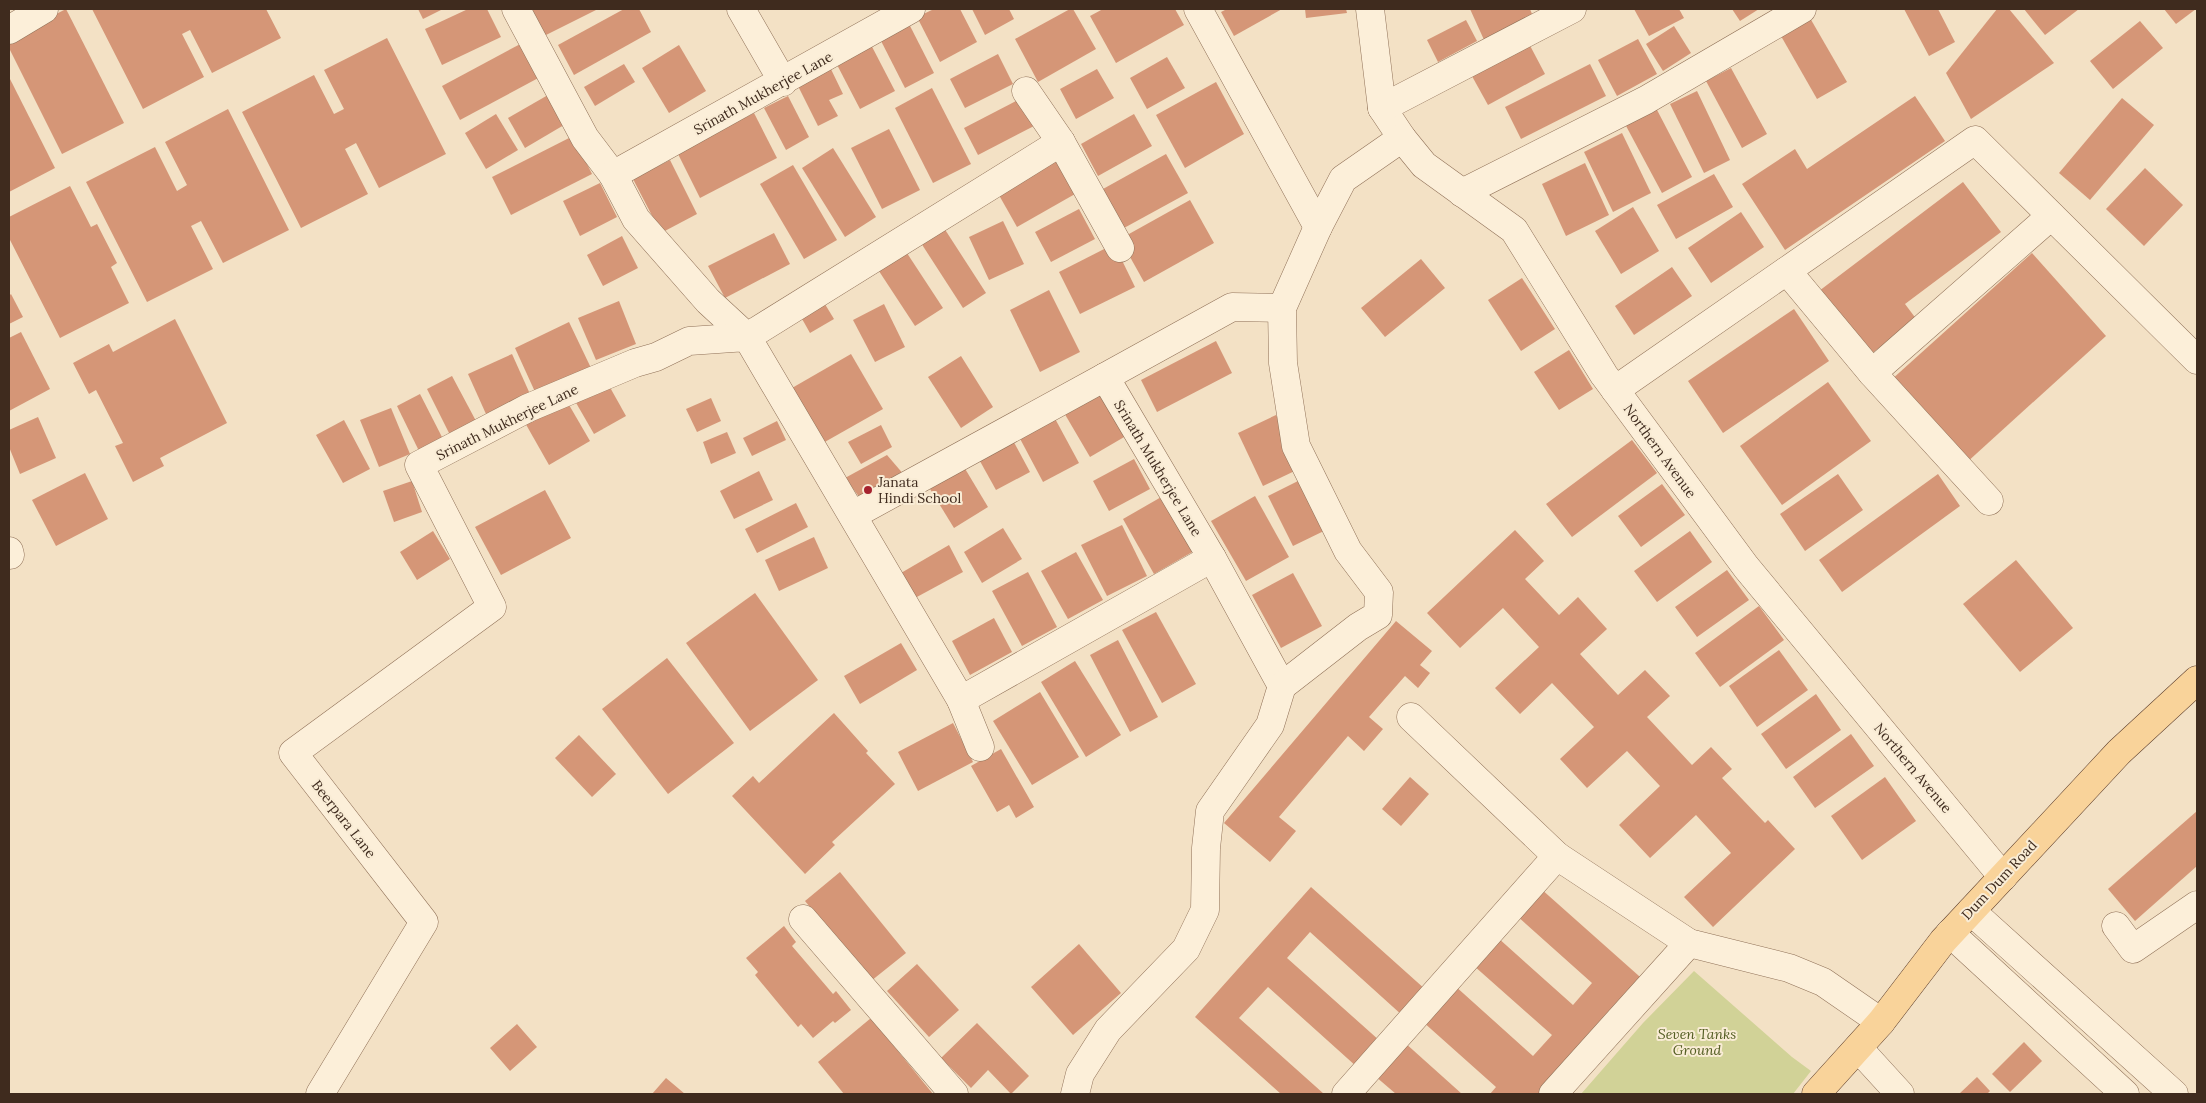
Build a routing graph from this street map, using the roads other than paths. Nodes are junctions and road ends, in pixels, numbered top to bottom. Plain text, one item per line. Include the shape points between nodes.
1 (44, 9) edge
2 (516, 9) edge
3 (741, 9) edge
4 (912, 9) edge
5 (1198, 9) edge
6 (1370, 9) edge
7 (1572, 9) edge
8 (1802, 9) edge
9 (9, 30) edge
10 (782, 82) junction
11 (1026, 91) dead end
12 (1382, 108) junction
13 (1402, 138) junction
14 (1061, 142) junction
15 (613, 175) junction
16 (1462, 193) junction
17 (2051, 216) junction
18 (1318, 227) junction
19 (1120, 248) dead end
20 (1786, 271) junction
21 (1282, 308) junction
22 (747, 336) junction
23 (2197, 360) edge
24 (1872, 373) junction
25 (1104, 377) junction
26 (1615, 390) junction
27 (1989, 501) dead end
28 (853, 515) junction
29 (1212, 558) junction
30 (492, 607) joint
31 (2197, 680) edge
32 (1282, 686) junction
33 (961, 700) junction
34 (1411, 717) dead end
35 (980, 748) dead end
36 (1557, 856) junction
37 (2003, 877) junction
38 (2197, 905) edge
39 (1971, 911) junction
40 (804, 919) dead end
41 (2116, 926) dead end
42 (1950, 933) junction
43 (1689, 943) junction
44 (1881, 1022) junction
45 (1858, 1048) junction
46 (320, 1094) edge
47 (954, 1094) edge
48 (1075, 1094) edge
49 (1346, 1094) edge
50 (1553, 1094) edge
51 (1816, 1094) edge
52 (1900, 1094) edge
53 (2125, 1094) edge
54 (2174, 1094) edge

1 - 9 street
2 - 15 street via 585,138
3 - 10 street
4 - 10 street, Srinath Mukherjee Lane
5 - 18 street
6 - 12 street, Northern Avenue
7 - 12 street
8 - 16 street via 1646,100
10 - 15 street, Srinath Mukherjee Lane
11 - 14 street
12 - 13 street, Northern Avenue
13 - 16 street, Northern Avenue via 1424,165
13 - 18 street via 1343,179
14 - 19 street
14 - 22 street, Srinath Mukherjee Lane
15 - 22 street via 636,219 708,300
16 - 26 street, Northern Avenue via 1514,230
17 - 20 street via 1975,140
17 - 23 street
17 - 24 street
18 - 21 street
20 - 24 street
20 - 26 street
21 - 25 street via 1232,307
21 - 32 street via 1283,363 1296,446 1348,551 1379,592 1378,616
22 - 28 street
22 - 30 street, Srinath Mukherjee Lane via 690,340 528,408 419,465
24 - 27 street
25 - 28 street
25 - 29 street, Srinath Mukherjee Lane
26 - 37 street, Northern Avenue via 1746,567
28 - 33 street
29 - 32 street, Srinath Mukherjee Lane
29 - 33 street
30 - 46 street, Beerpara Lane via 293,753 424,922
31 - 37 main road, Dum Dum Road via 2119,752
32 - 48 street via 1270,724 1210,811 1205,910 1186,949 1108,1030 1080,1074
33 - 35 street
34 - 36 street
36 - 43 street
36 - 49 street
37 - 39 main road, Dum Dum Road
38 - 41 street via 2133,949
39 - 42 main road, Dum Dum Road
39 - 54 street
40 - 47 street
42 - 44 main road, Dum Dum Road
42 - 53 street
43 - 44 street via 1789,968 1823,982
43 - 50 street
44 - 45 main road, Dum Dum Road
45 - 51 main road, Dum Dum Road
45 - 52 street

